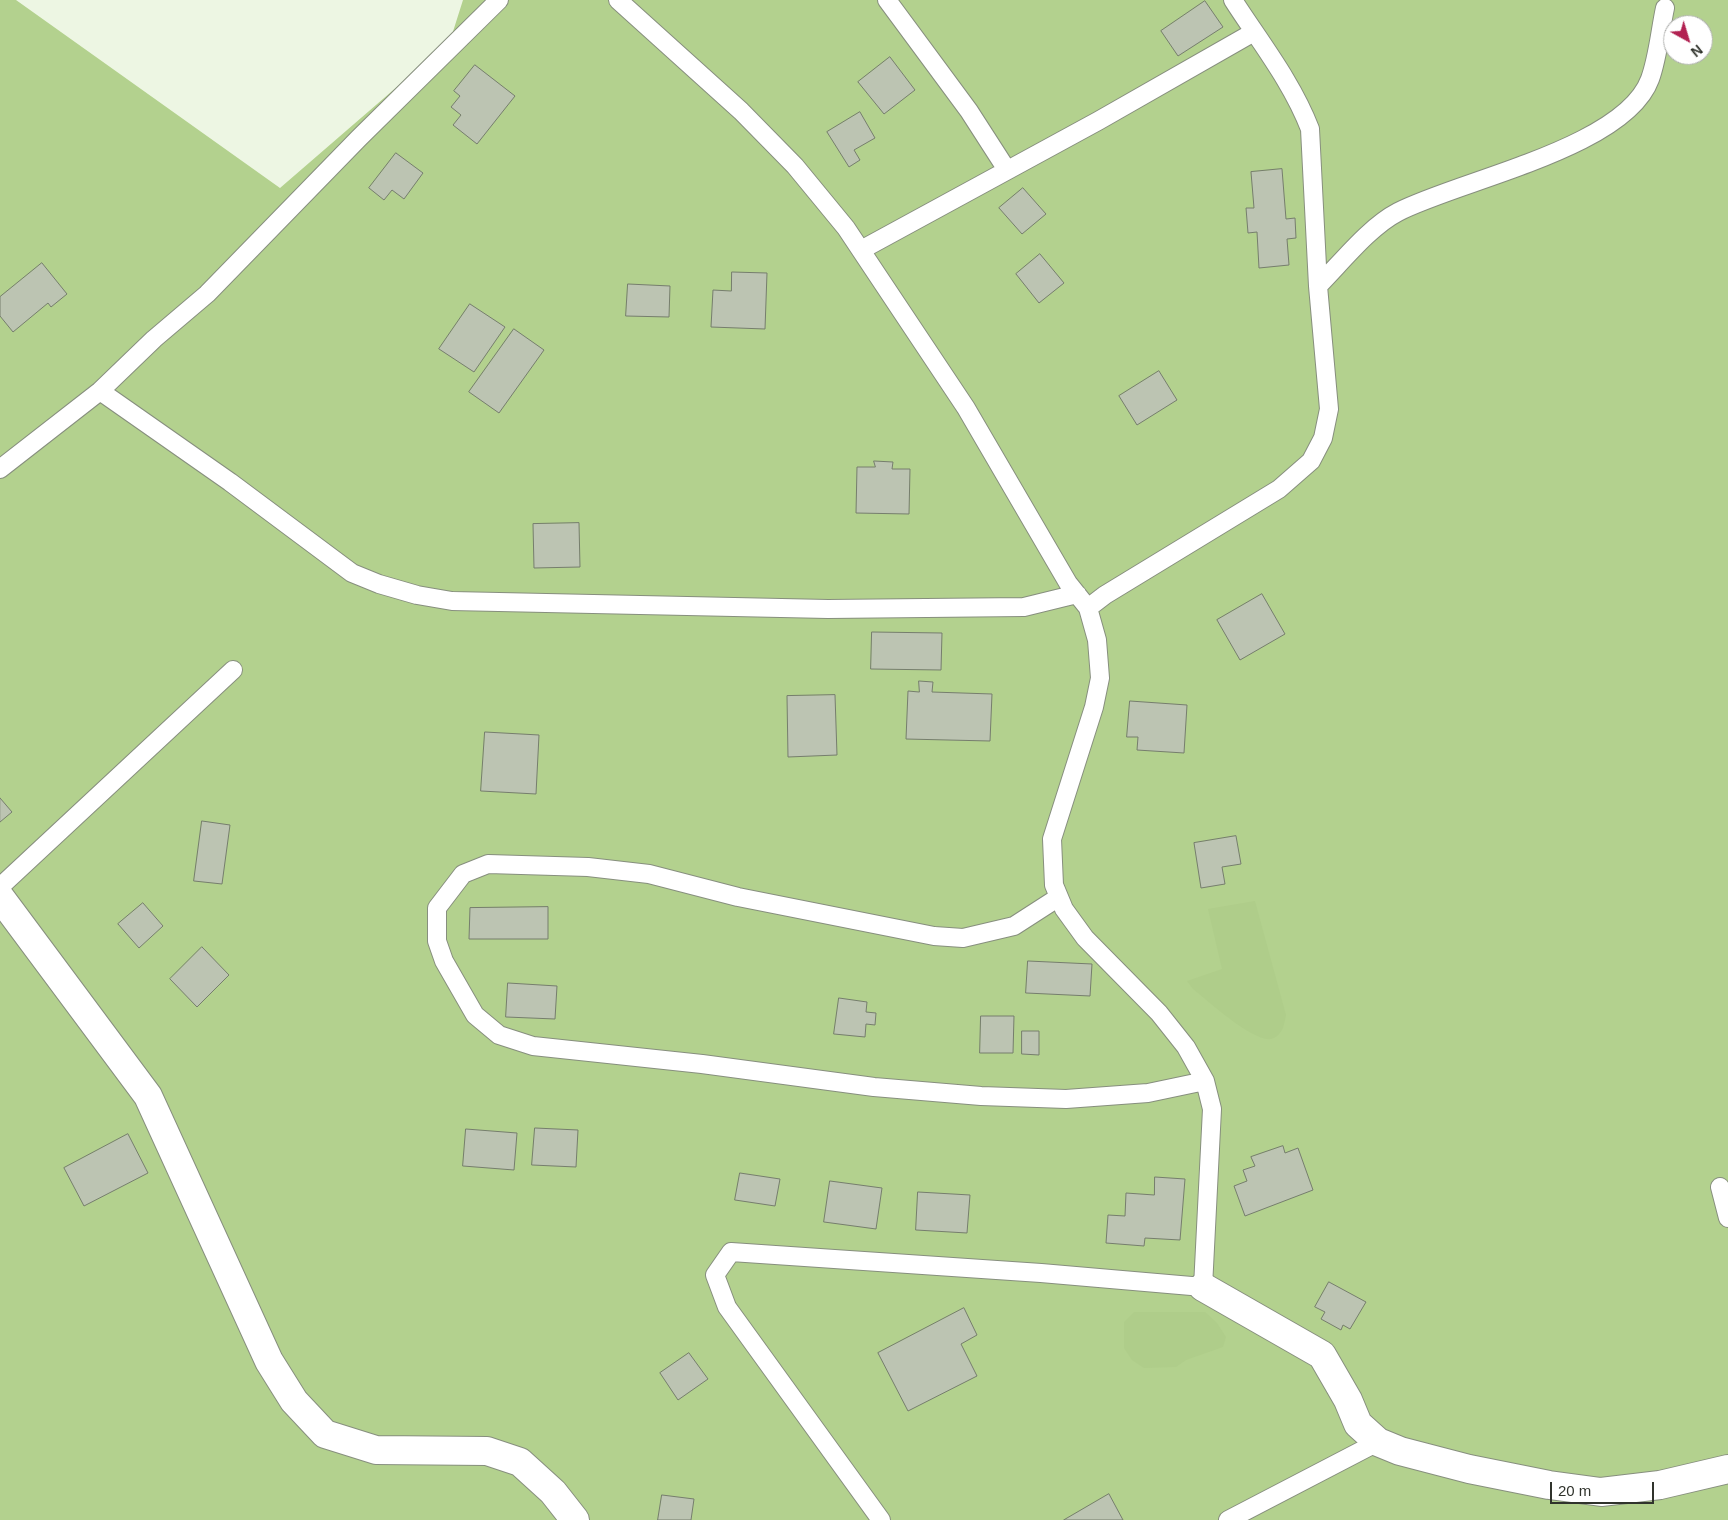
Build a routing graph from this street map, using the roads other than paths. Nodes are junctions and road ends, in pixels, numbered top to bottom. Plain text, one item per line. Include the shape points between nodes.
1 (499, 0) edge
2 (618, 0) edge
3 (887, 0) edge
4 (1232, 0) edge
5 (1665, 8) dead end
6 (1254, 32) junction
7 (1007, 170) junction
8 (860, 250) junction
9 (1318, 286) junction
10 (100, 390) junction
11 (0, 469) edge
12 (1082, 601) junction
13 (233, 670) dead end
14 (0, 887) edge
15 (0, 897) edge
16 (1059, 897) junction
17 (1205, 1081) junction
18 (1720, 1187) dead end
19 (1728, 1218) edge
20 (1203, 1287) junction
21 (1378, 1442) junction
22 (1728, 1469) edge
23 (575, 1520) edge
24 (881, 1520) edge
25 (1228, 1520) edge

1 - 10 lane via 207,294 154,338
2 - 8 lane via 741,111 796,166
3 - 7 lane via 969,111
4 - 6 lane
5 - 9 lane via 1650,80 1634,103 1606,126 1568,148 1397,212 1370,233
6 - 7 lane
6 - 9 lane via 1302,107 1310,129
7 - 8 lane
8 - 12 lane via 966,408 1068,583
9 - 12 lane via 1329,409 1323,438 1310,461 1279,489 1113,590
10 - 11 lane
10 - 12 lane via 352,573 417,595 452,601 838,609 1024,607
12 - 16 lane via 1097,640 1100,678 1094,708 1052,839 1054,886
13 - 14 lane
15 - 23 street via 148,1096 269,1360 294,1402 325,1434 376,1450 487,1451 520,1462 553,1492
16 - 17 lane via 1086,938 1159,1013 1186,1046
16 - 17 lane via 1014,926 963,938 934,936 738,897 649,874 588,867 488,864 463,874 437,908 437,941 444,961 475,1014 499,1035 533,1046 874,1087 981,1096 1066,1099 1138,1094
17 - 20 lane via 1212,1109
18 - 19 lane
20 - 21 street via 1322,1356 1358,1424
20 - 24 lane via 731,1252 715,1275 727,1307
21 - 22 street via 1469,1469 1601,1492 1660,1484
21 - 25 lane

